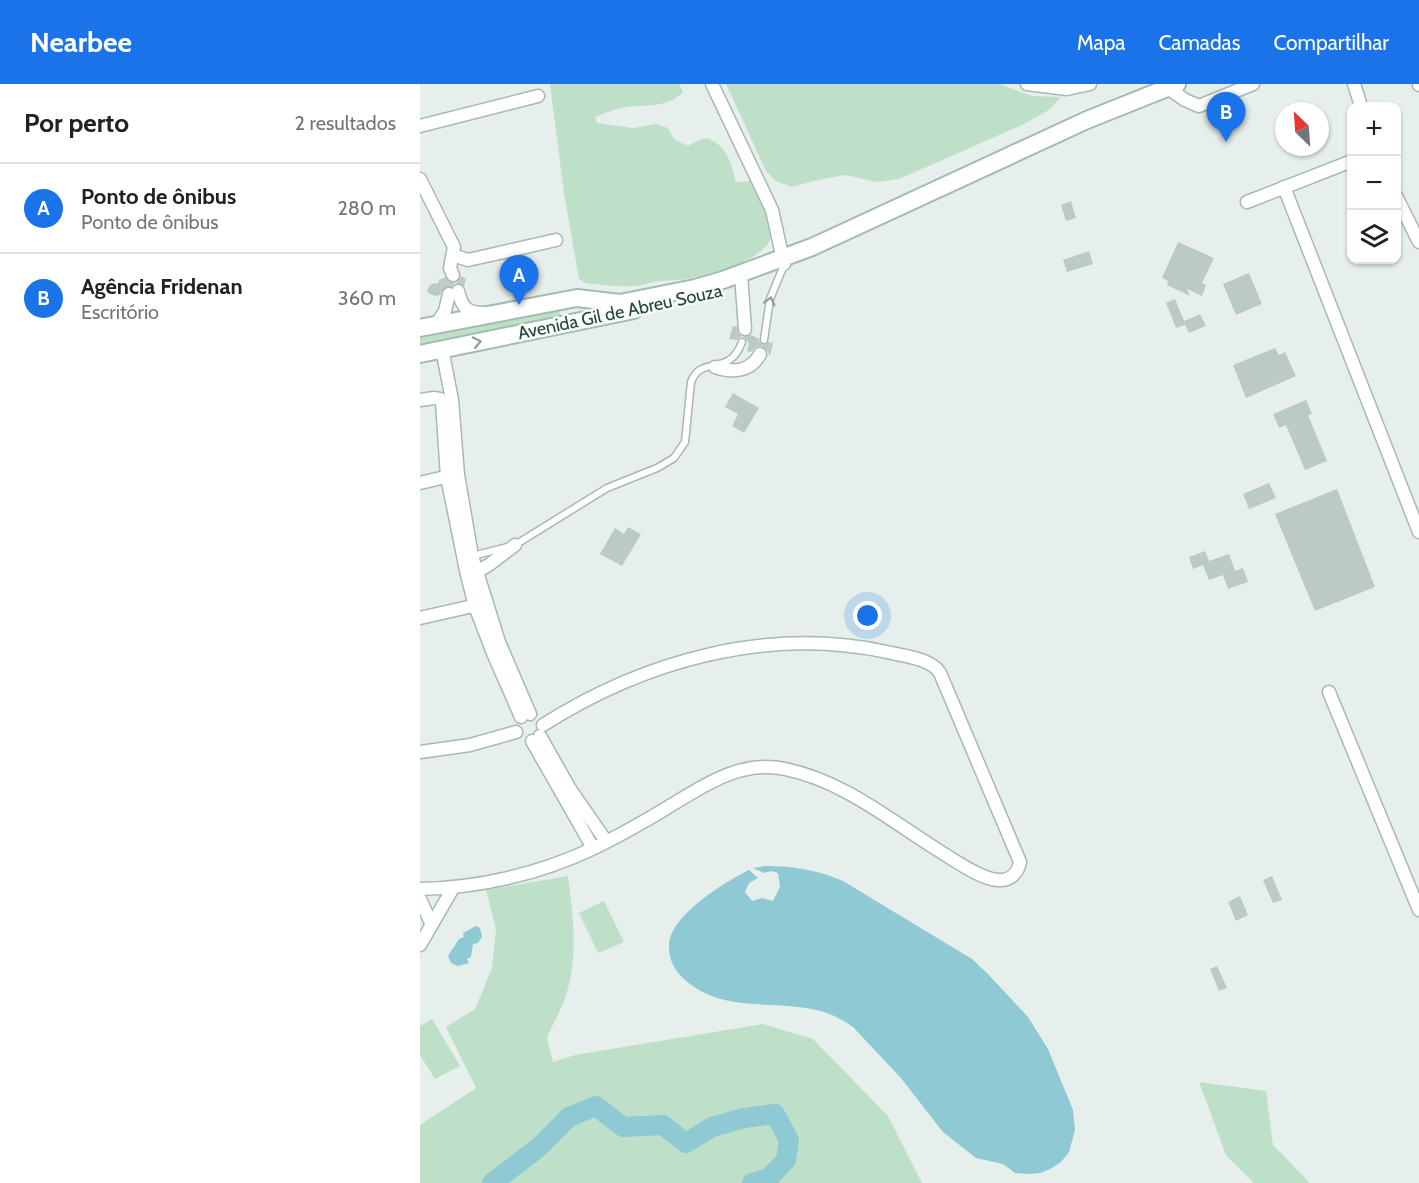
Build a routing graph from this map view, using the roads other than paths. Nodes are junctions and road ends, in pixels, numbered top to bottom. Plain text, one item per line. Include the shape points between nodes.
1 (712, 84) edge
2 (1027, 84) edge
3 (1090, 84) edge
4 (1253, 84) edge
5 (1173, 86) edge
6 (1352, 86) edge
7 (538, 96) dead end
8 (1359, 102) edge
9 (420, 126) edge
10 (1347, 163) edge
11 (420, 178) edge
12 (1284, 187) junction
13 (1247, 202) dead end
14 (1401, 206) edge
15 (556, 240) dead end
16 (1419, 242) edge
17 (453, 255) junction
18 (784, 260) junction
19 (448, 276) tunnel mouth
20 (742, 279) junction
21 (561, 300) junction
22 (494, 313) junction
23 (428, 326) edge
24 (540, 329) junction
25 (744, 335) joint
26 (764, 340) dead end
27 (442, 349) junction
28 (420, 354) edge
29 (760, 354) dead end
30 (716, 367) junction
31 (420, 400) edge
32 (453, 476) junction
33 (420, 483) edge
34 (1419, 532) edge
35 (515, 545) junction
36 (472, 556) junction
37 (477, 572) junction
38 (480, 605) junction
39 (420, 618) edge
40 (1329, 692) dead end
41 (526, 716) junction
42 (516, 732) junction
43 (538, 734) junction
44 (420, 752) edge
45 (606, 841) junction
46 (592, 848) junction
47 (453, 888) junction
48 (420, 889) edge
49 (420, 898) edge
50 (1419, 910) edge
51 (431, 923) junction
52 (420, 945) edge

1 - 18 street via 772,210
2 - 3 street via 1066,89
4 - 5 street, Avenida Gil de Abreu Souza via 1199,106 1185,100
5 - 18 street, Avenida Gil de Abreu Souza via 1087,120
6 - 8 street
7 - 9 street
10 - 12 street
11 - 17 street via 453,244
12 - 13 street
12 - 34 street
14 - 16 street
15 - 17 street via 468,260
17 - 19 street
18 - 20 street, Avenida Gil de Abreu Souza
26 -> 18 lane via 770,299
20 - 21 street, Avenida Gil de Abreu Souza via 620,303 582,297
20 - 24 street, Avenida Gil de Abreu Souza via 685,299
20 - 25 street
21 - 22 street, Avenida Gil de Abreu Souza
21 - 24 street via 568,314
22 - 23 street, Avenida Gil de Abreu Souza
22 - 23 street via 466,309 454,292 445,311
27 -> 24 street, Avenida Gil de Abreu Souza
25 - 30 lane via 740,349
27 - 28 street, Avenida Gil de Abreu Souza
27 - 32 street via 452,400
29 - 30 street via 744,369 728,371
30 - 35 lane via 707,366 695,374 685,442 674,458 607,488
31 - 32 street via 434,398 442,402
32 - 33 street
32 - 36 street
32 - 38 street
35 - 36 lane
35 - 37 street
36 - 37 street
37 - 38 street
38 - 39 street
38 - 41 street
40 - 50 street
41 - 42 street via 516,724
41 - 43 street via 538,718
42 - 43 street via 522,740
42 - 44 street via 470,745
43 - 45 street
43 - 45 street via 571,708 621,682 701,656 799,644 858,647 911,658 934,665 940,674 1020,862 1009,878 989,878 853,795 808,775 766,766 740,770 707,783
43 - 46 street
45 - 46 street
46 - 47 street via 522,874
47 - 48 street
47 - 51 street
49 - 51 street
51 - 52 street

